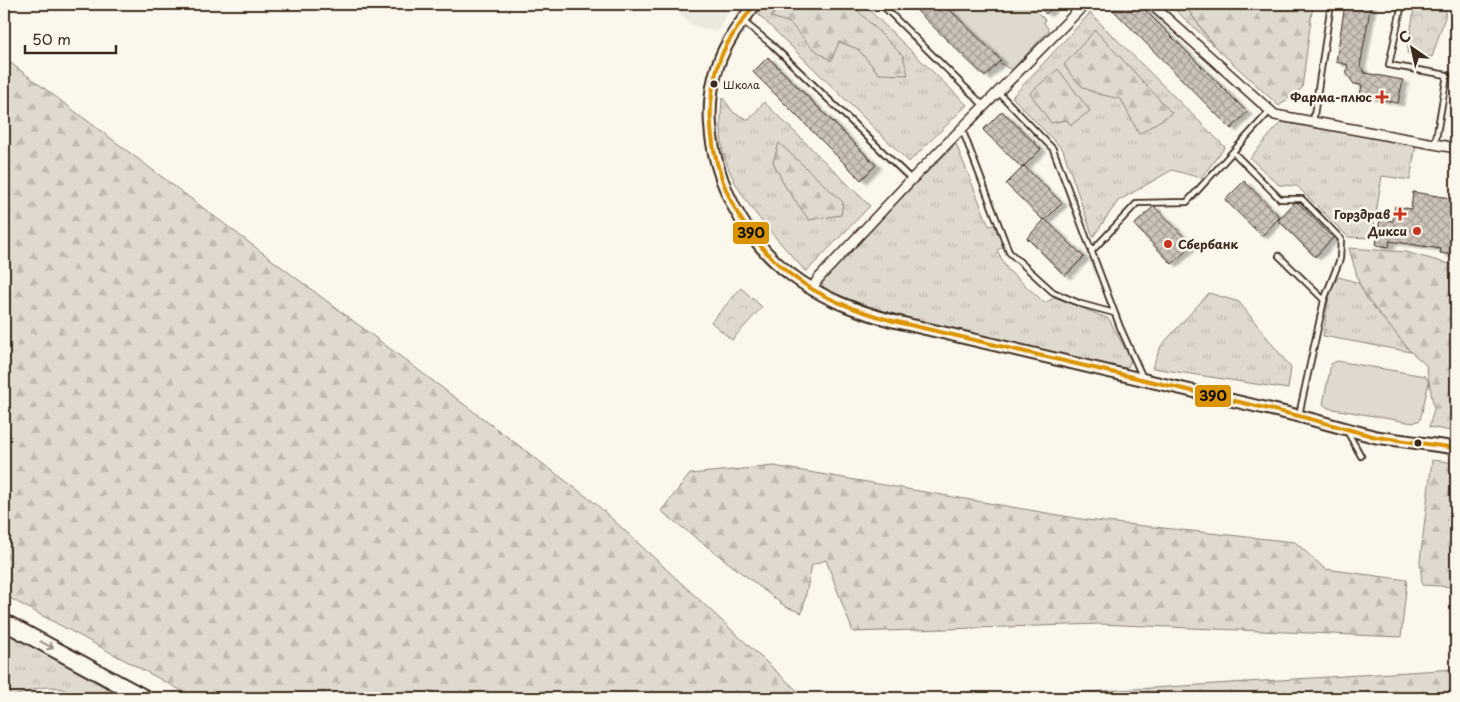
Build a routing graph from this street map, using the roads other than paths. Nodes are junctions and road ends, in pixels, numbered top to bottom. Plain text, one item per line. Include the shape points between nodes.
1 (755, 4) edge
2 (881, 4) edge
3 (1151, 4) edge
4 (1331, 4) edge
5 (1402, 4) edge
6 (1081, 5) edge
7 (743, 21) junction
8 (998, 92) junction
9 (984, 106) junction
10 (1270, 111) junction
11 (1313, 122) junction
12 (962, 129) junction
13 (1435, 145) junction
14 (1456, 148) edge
15 (1233, 152) junction
16 (912, 180) junction
17 (1091, 252) junction
18 (1279, 256) dead end
19 (812, 289) junction
20 (1324, 300) junction
21 (1114, 313) junction
22 (1143, 380) junction
23 (1299, 416) junction
24 (1346, 429) junction
25 (1456, 448) edge
26 (1361, 456) dead end
27 (4, 622) edge
28 (145, 698) edge

1 - 7 street
2 - 9 lane
3 - 10 street
4 - 11 lane
5 - 13 lane via 1389,66 1447,75
6 - 8 street
7 - 16 lane
7 - 19 street via 725,48 713,84 710,125 716,161 729,196 751,233 776,262
8 - 9 street
8 - 17 lane via 1053,149
9 - 12 street
10 - 11 street via 1275,115
10 - 15 lane
11 - 13 street
12 - 16 street
12 - 21 lane via 1009,252 1052,292
13 - 14 street
15 - 17 lane via 1187,202 1137,203
15 - 20 lane via 1280,199 1302,199 1341,239 1340,258
16 - 19 street
17 - 21 lane
18 - 20 lane
19 - 22 street via 866,314
20 - 23 lane
21 - 22 lane
22 - 23 street
23 - 24 street
24 - 25 street via 1376,437
24 - 26 lane
27 -> 28 main road

